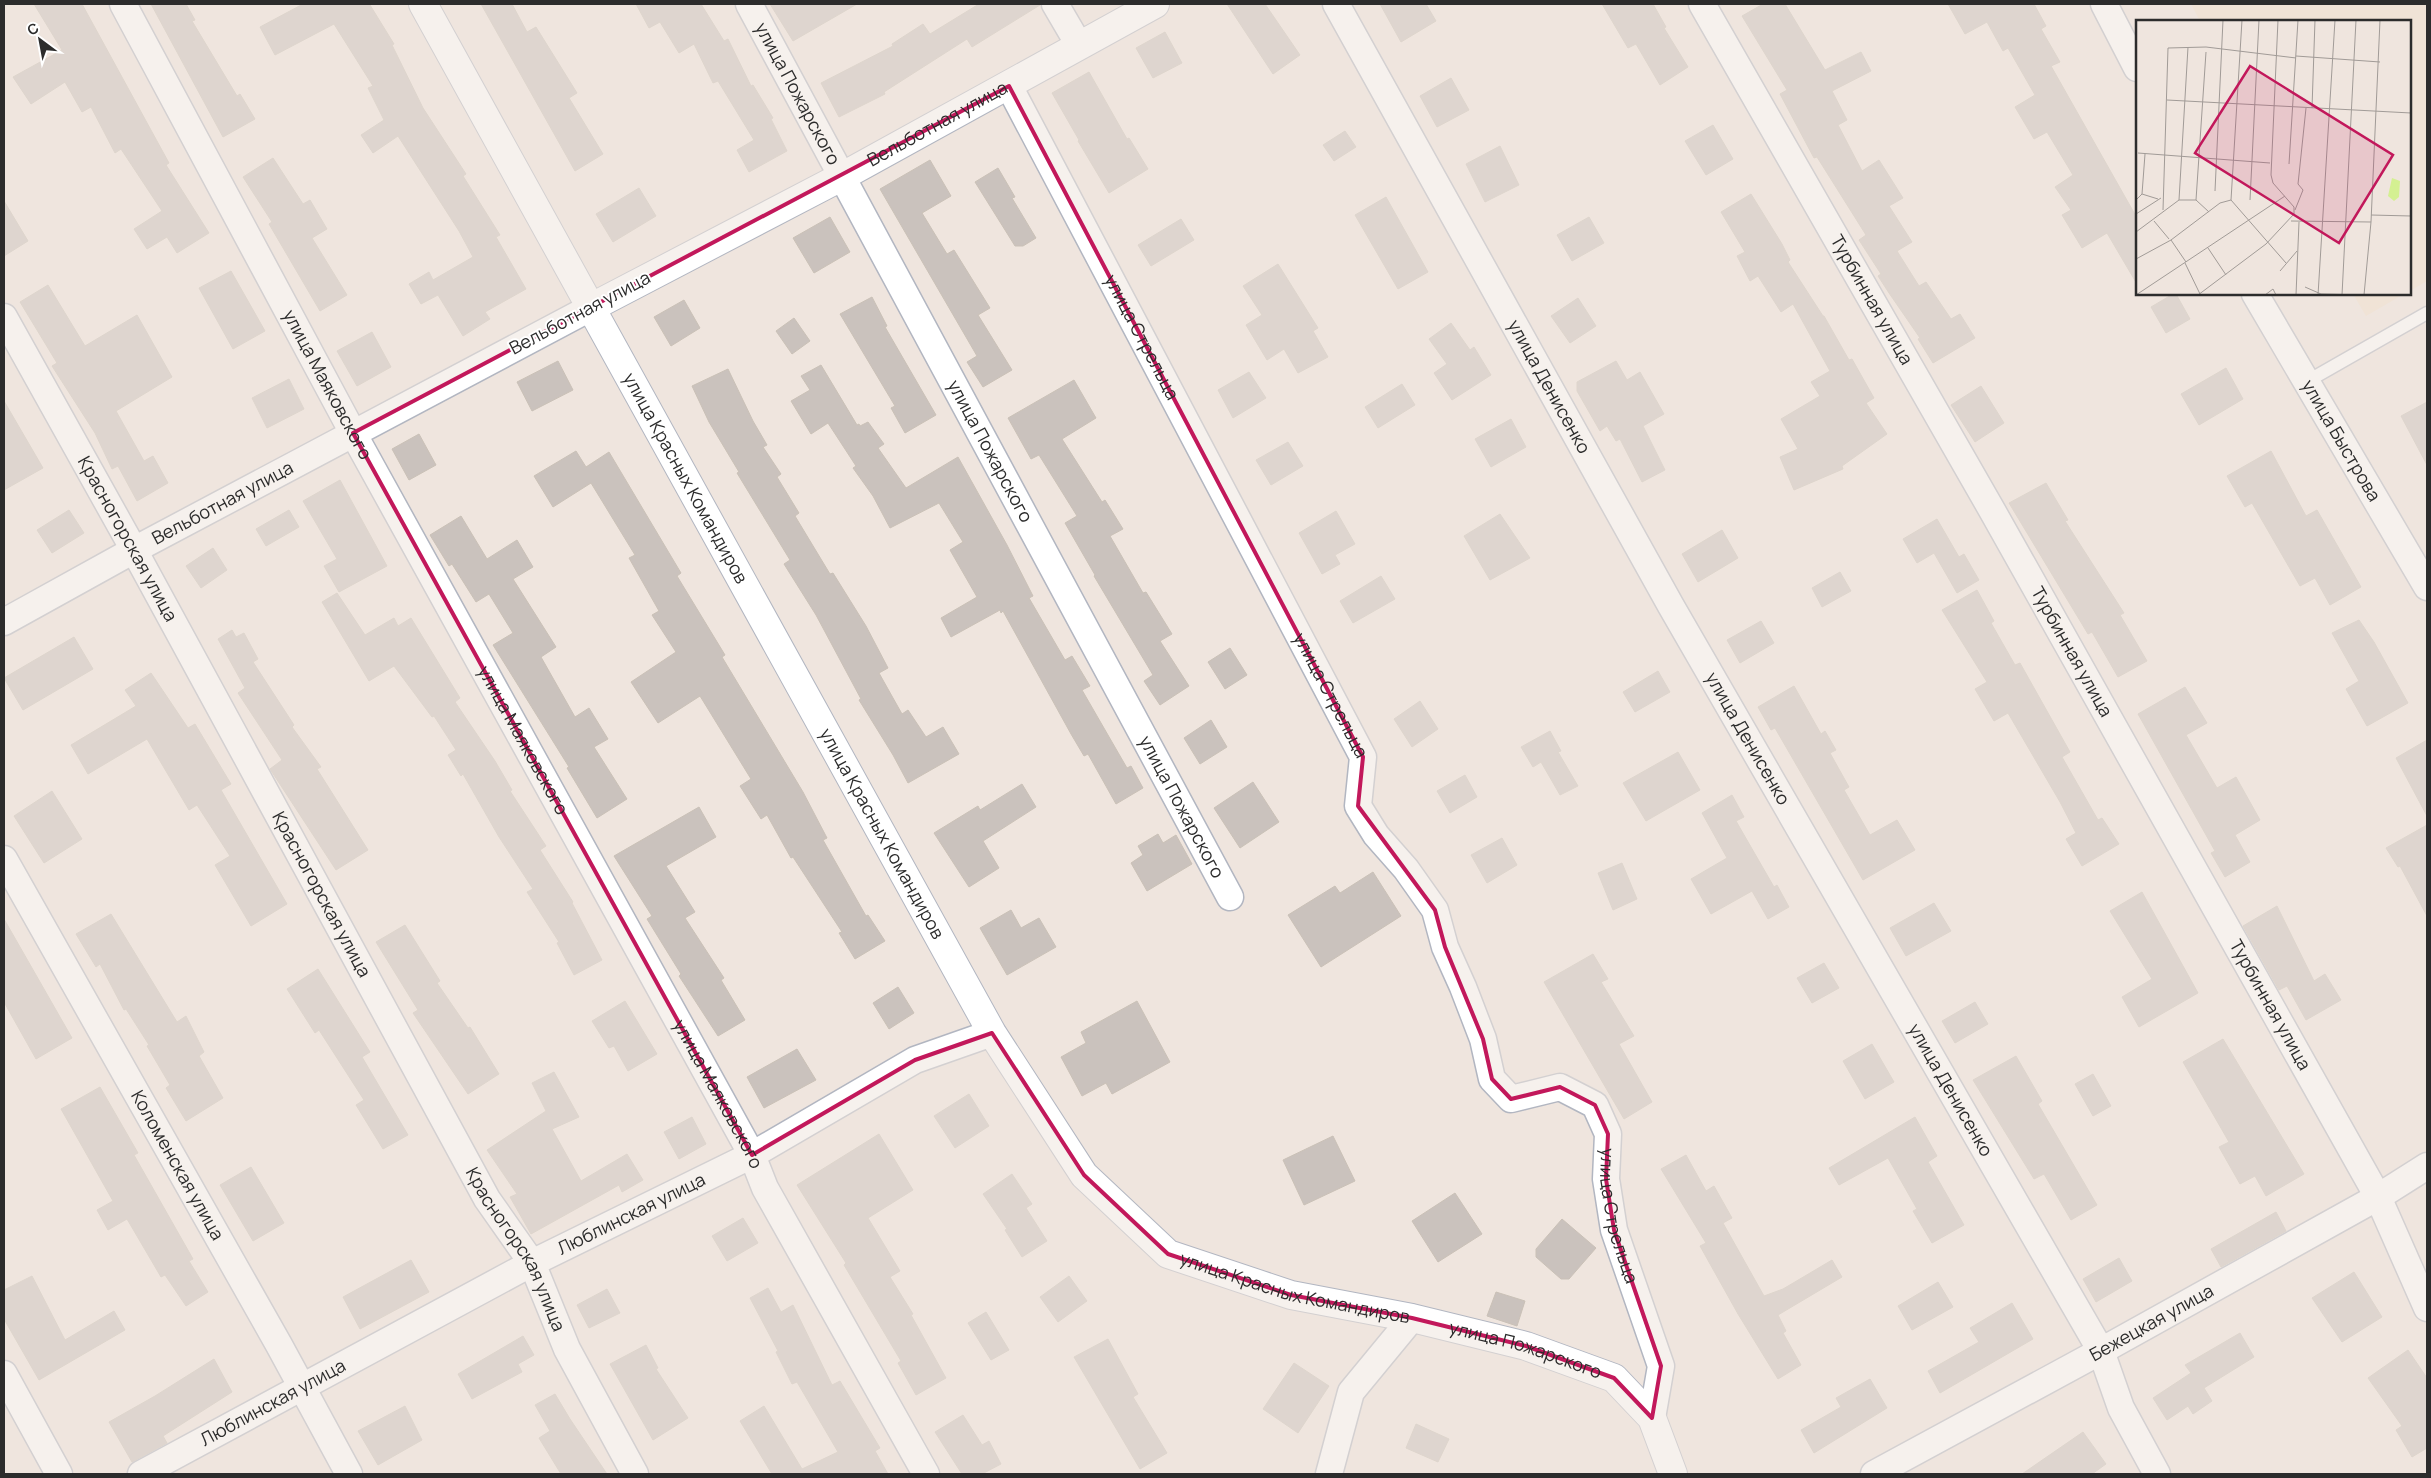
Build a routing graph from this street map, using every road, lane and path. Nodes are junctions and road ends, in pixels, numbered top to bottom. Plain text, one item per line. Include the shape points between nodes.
1 (122, 4) edge
2 (423, 4) edge
3 (748, 4) edge
4 (1055, 4) edge
5 (1155, 4) edge
6 (1336, 4) edge
7 (1702, 4) edge
8 (2104, 4) edge
9 (1079, 44) junction
10 (2136, 66) edge
11 (1009, 86) junction
12 (843, 176) junction
13 (2256, 295) edge
14 (592, 307) junction
15 (2427, 313) edge
16 (4, 317) edge
17 (2306, 382) junction
18 (353, 433) junction
19 (134, 550) junction
20 (2427, 587) edge
21 (4, 622) edge
22 (4, 859) edge
23 (1230, 897) dead end
24 (992, 1033) junction
25 (752, 1155) junction
26 (2427, 1166) edge
27 (2378, 1196) junction
28 (532, 1263) junction
29 (2427, 1308) edge
30 (1412, 1318) junction
31 (2101, 1350) junction
32 (4, 1374) edge
33 (301, 1388) junction
34 (1652, 1418) junction
35 (59, 1474) edge
36 (141, 1474) edge
37 (349, 1474) edge
38 (634, 1474) edge
39 (926, 1474) edge
40 (1329, 1474) edge
41 (1673, 1474) edge
42 (1874, 1474) edge
43 (2157, 1474) edge

1 - 18 street, улица Маяковского
2 - 14 street, улица Красных Командиров
3 - 12 street, улица Пожарского
4 - 9 street
5 - 9 street, Вельботная улица
6 - 31 street, улица Денисенко via 1671,606
7 - 27 street, Турбинная улица via 1993,512
8 - 10 street
9 - 11 street, Вельботная улица
11 - 12 street, Вельботная улица
11 - 34 street, улица Стрельца via 1364,757 1358,806 1376,835 1406,868 1435,910 1445,947 1483,1039 1492,1079 1511,1099 1560,1087 1595,1105 1608,1134 1606,1179 1614,1230 1660,1366
12 - 14 street, Вельботная улица
12 - 23 street, улица Пожарского
13 - 17 street, улица Быстрова
14 - 18 street, Вельботная улица
14 - 24 street, улица Красных Командиров
15 - 17 lane
16 - 19 street, Красногорская улица
17 - 20 street, улица Быстрова
18 - 19 street, Вельботная улица
18 - 25 street, улица Маяковского
19 - 21 street, Вельботная улица
19 - 28 street, Красногорская улица via 487,1199
22 - 33 street, Коломенская улица
24 - 25 street, Люблинская улица via 914,1060
24 - 30 street, улица Красных Командиров via 1084,1175 1168,1254 1290,1295
25 - 28 street, Люблинская улица
25 - 39 street, улица Маяковского via 765,1188
26 - 27 street, Бежецкая улица
27 - 29 street, Турбинная улица
27 - 31 street, Бежецкая улица
28 - 33 street, Люблинская улица
28 - 38 street, Красногорская улица via 567,1350
30 - 34 street, улица Пожарского via 1526,1346 1614,1378
30 - 40 street, улица Красных Командиров via 1351,1392
31 - 42 street, Бежецкая улица
31 - 43 street, улица Денисенко via 2120,1408
32 - 35 street
33 - 36 street, Люблинская улица
33 - 37 street, Коломенская улица
34 - 41 street, улица Пожарского

